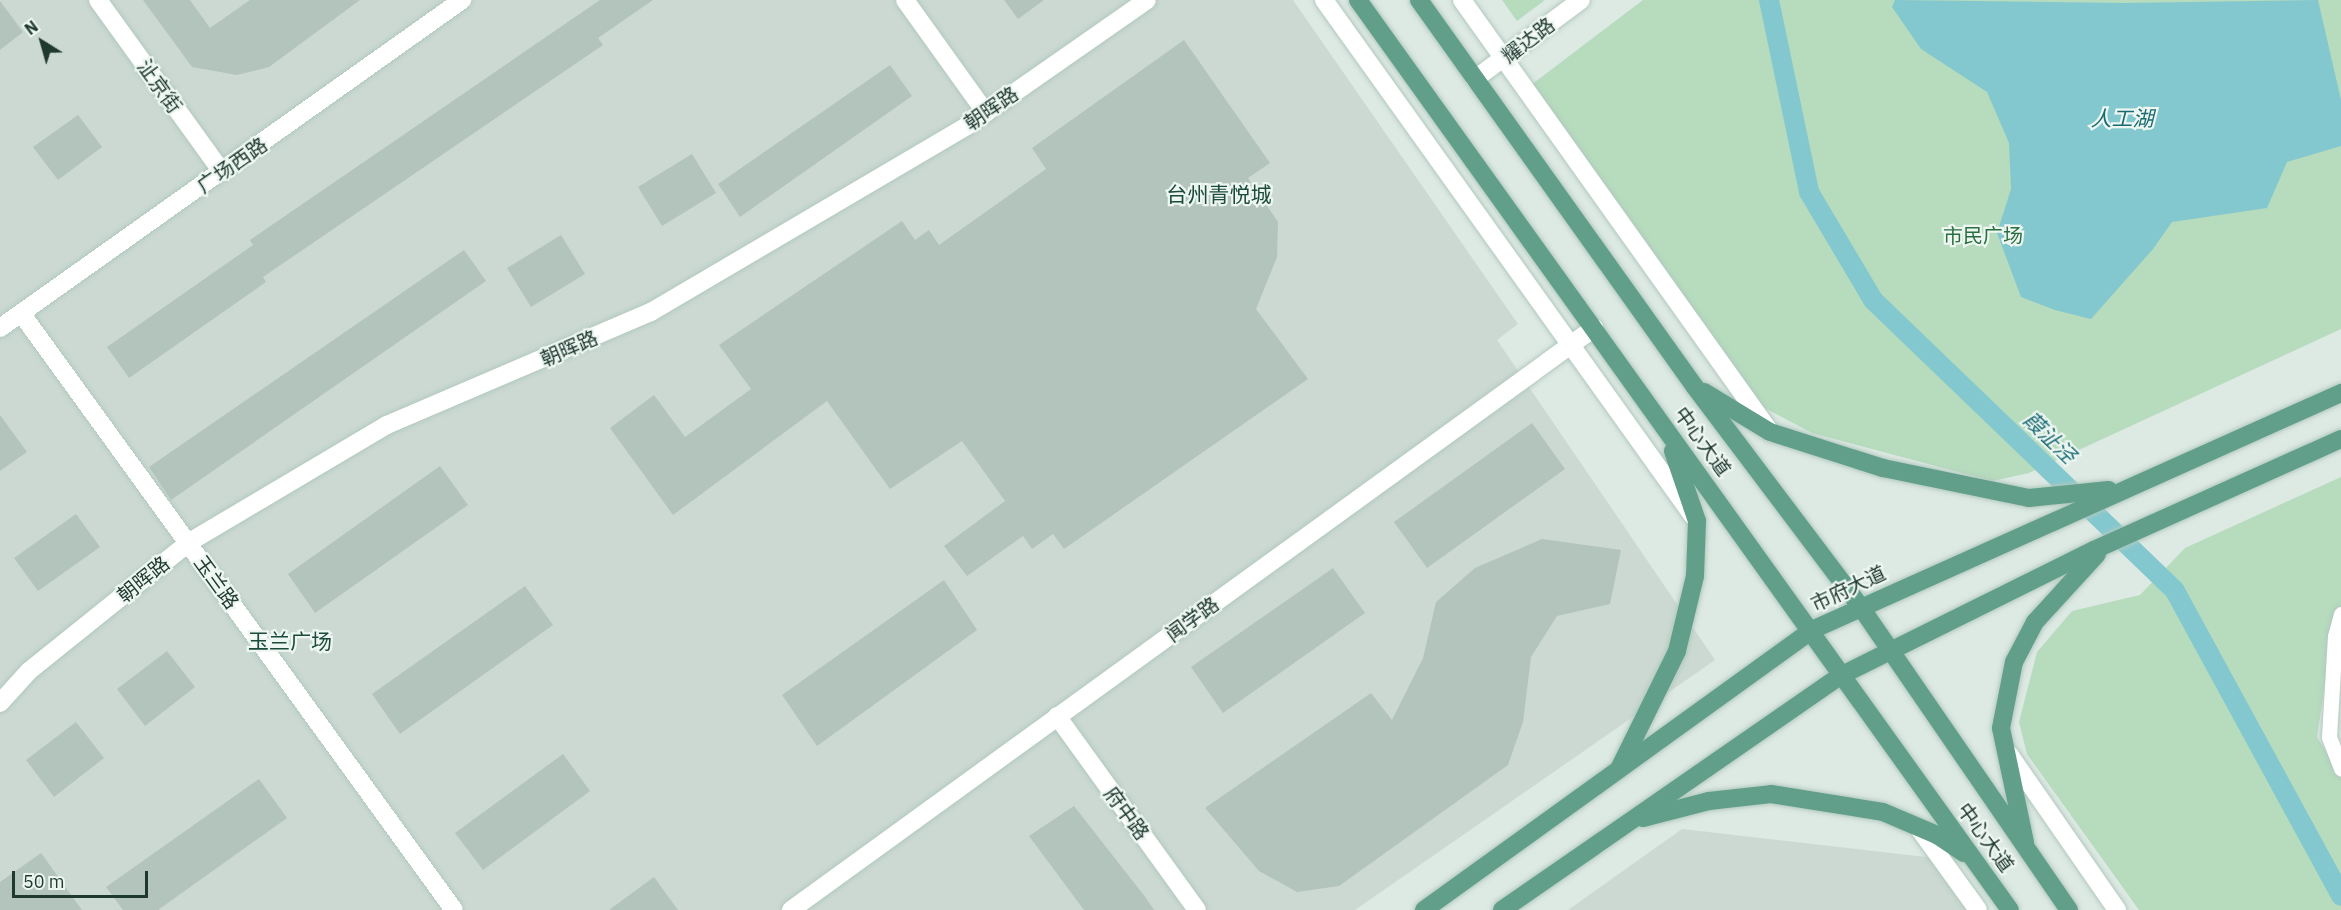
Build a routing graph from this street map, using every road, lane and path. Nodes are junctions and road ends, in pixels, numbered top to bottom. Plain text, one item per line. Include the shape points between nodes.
1 (98, 0) edge
2 (462, 0) edge
3 (905, 0) edge
4 (1147, 0) edge
5 (1324, 0) edge
6 (1358, 0) edge
7 (1419, 0) edge
8 (1462, 0) edge
9 (1581, 0) edge
10 (1503, 58) junction
11 (1475, 79) junction
12 (986, 112) junction
13 (222, 172) junction
14 (21, 313) junction
15 (0, 328) edge
16 (1594, 328) junction
17 (1570, 344) junction
18 (1695, 387) junction
19 (2341, 393) edge
20 (1659, 419) junction
21 (1770, 432) junction
22 (2341, 440) edge
23 (2125, 489) junction
24 (1697, 521) junction
25 (188, 543) junction
26 (2107, 544) junction
27 (1860, 606) junction
28 (2341, 614) edge
29 (1812, 630) junction
30 (1893, 653) junction
31 (1842, 675) junction
32 (0, 703) edge
33 (1057, 716) junction
34 (2005, 748) junction
35 (1619, 769) junction
36 (2341, 769) edge
37 (1632, 820) junction
38 (1918, 827) junction
39 (2028, 853) junction
40 (1976, 862) junction
41 (454, 910) edge
42 (791, 910) edge
43 (1197, 910) edge
44 (1424, 910) edge
45 (1502, 910) edge
46 (1978, 910) edge
47 (2010, 910) edge
48 (2069, 910) edge
49 (2117, 910) edge

1 - 13 street, 沚京街
2 - 13 street, 广场西路
3 - 12 street
4 - 12 street, 朝晖路
5 - 17 street
6 - 16 main road, 中心大道
7 - 11 main road, 中心大道
8 - 10 street
9 - 10 street, 耀达路
10 - 11 street, 耀达路
10 - 21 street
11 - 18 main road, 中心大道
12 - 25 street, 朝晖路 via 651,312 387,425
13 - 14 street, 广场西路
14 - 15 street, 广场西路
14 - 25 street, 玉兰路
16 - 17 street, 闻学路
16 - 20 main road, 中心大道
17 - 24 street
17 - 33 street, 闻学路
18 - 21 main road
18 - 27 main road, 中心大道
19 - 23 main road, 市府大道
20 - 24 main road via 1682,471
20 - 29 main road, 中心大道
21 - 23 main road via 1882,468 2029,498
22 - 26 main road
23 - 27 main road, 市府大道
24 - 35 main road via 1695,576 1677,651
25 - 32 street, 朝晖路 via 29,671
25 - 41 street, 玉兰路
26 - 30 main road
26 - 34 main road via 2035,622 2014,662 2001,728
27 - 29 main road, 市府大道
27 - 30 main road, 中心大道
28 - 36 street via 2335,636 2329,737
29 - 31 main road, 中心大道
29 - 35 main road, 市府大道
30 - 31 main road
30 - 39 main road, 中心大道
31 - 37 main road
31 - 40 main road, 中心大道
33 - 42 street, 闻学路
33 - 43 street, 府中路
34 - 39 main road
34 - 49 street via 2020,776
35 - 44 main road, 市府大道
37 - 38 main road via 1709,801 1772,794 1883,812
37 - 45 main road
38 - 40 main road
38 - 46 street
39 - 48 main road, 中心大道
40 - 47 main road, 中心大道

